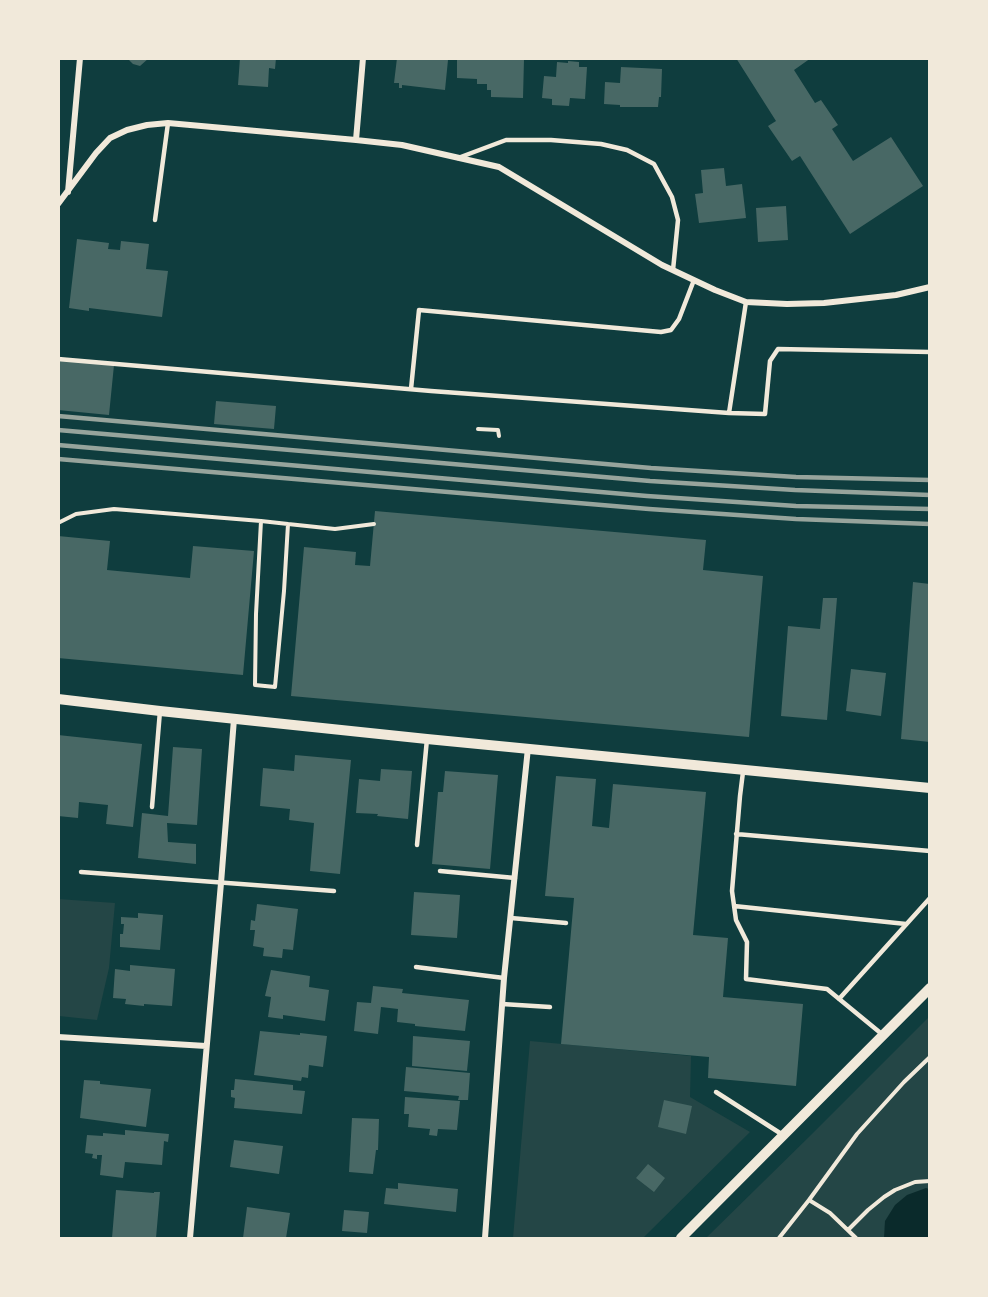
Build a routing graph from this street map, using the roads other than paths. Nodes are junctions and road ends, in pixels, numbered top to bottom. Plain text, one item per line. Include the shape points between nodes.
1 (80, 58) edge
2 (363, 58) edge
3 (168, 123) junction
4 (356, 140) junction
5 (458, 158) junction
6 (68, 192) junction
7 (58, 204) edge
8 (155, 220) dead end
9 (673, 270) junction
10 (694, 280) junction
11 (930, 287) edge
12 (746, 302) junction
13 (930, 352) edge
14 (58, 358) edge
15 (411, 389) junction
16 (729, 413) junction
17 (58, 699) edge
18 (160, 711) junction
19 (234, 719) junction
20 (427, 739) junction
21 (528, 748) junction
22 (743, 769) junction
23 (930, 788) edge
24 (152, 807) dead end
25 (736, 834) junction
26 (417, 845) dead end
27 (930, 851) edge
28 (440, 871) dead end
29 (81, 872) dead end
30 (515, 878) junction
31 (221, 883) junction
32 (334, 891) dead end
33 (930, 898) edge
34 (734, 906) junction
35 (511, 918) junction
36 (566, 923) dead end
37 (906, 924) junction
38 (416, 967) dead end
39 (504, 978) junction
40 (930, 988) edge
41 (839, 999) junction
42 (502, 1004) junction
43 (550, 1007) dead end
44 (883, 1035) junction
45 (58, 1037) edge
46 (206, 1046) junction
47 (716, 1092) dead end
48 (783, 1135) junction
49 (190, 1239) edge
50 (485, 1239) edge
51 (681, 1239) edge

1 - 6 street
2 - 4 street
3 - 4 street
3 - 6 street via 127,130 110,138
3 - 8 lane
4 - 5 street via 402,145
5 - 9 street via 499,167
5 - 9 lane via 506,140 550,140 627,150 654,164 672,197 678,220
6 - 7 street
9 - 10 street
10 - 12 street
10 - 15 lane via 679,319 671,330 661,332 419,310
11 - 12 street via 834,303
12 - 16 lane
13 - 16 lane via 778,349 770,361 765,414
14 - 15 lane
15 - 16 lane
17 - 18 street
18 - 19 street
18 - 24 lane
19 - 20 street
19 - 31 street
20 - 21 street
20 - 26 lane
21 - 22 street
21 - 30 street
22 - 23 street
22 - 25 lane
25 - 27 lane
25 - 34 lane
28 - 30 lane
29 - 31 lane
30 - 35 street
31 - 32 lane
31 - 46 street
33 - 37 lane
34 - 37 lane
34 - 41 lane via 747,942 746,980 827,989
35 - 36 lane
35 - 39 street
37 - 41 lane
38 - 39 lane
39 - 42 street
40 - 44 street
41 - 44 lane
42 - 43 lane
42 - 50 street
44 - 48 street
45 - 46 street
46 - 49 street
47 - 48 lane
48 - 51 street

